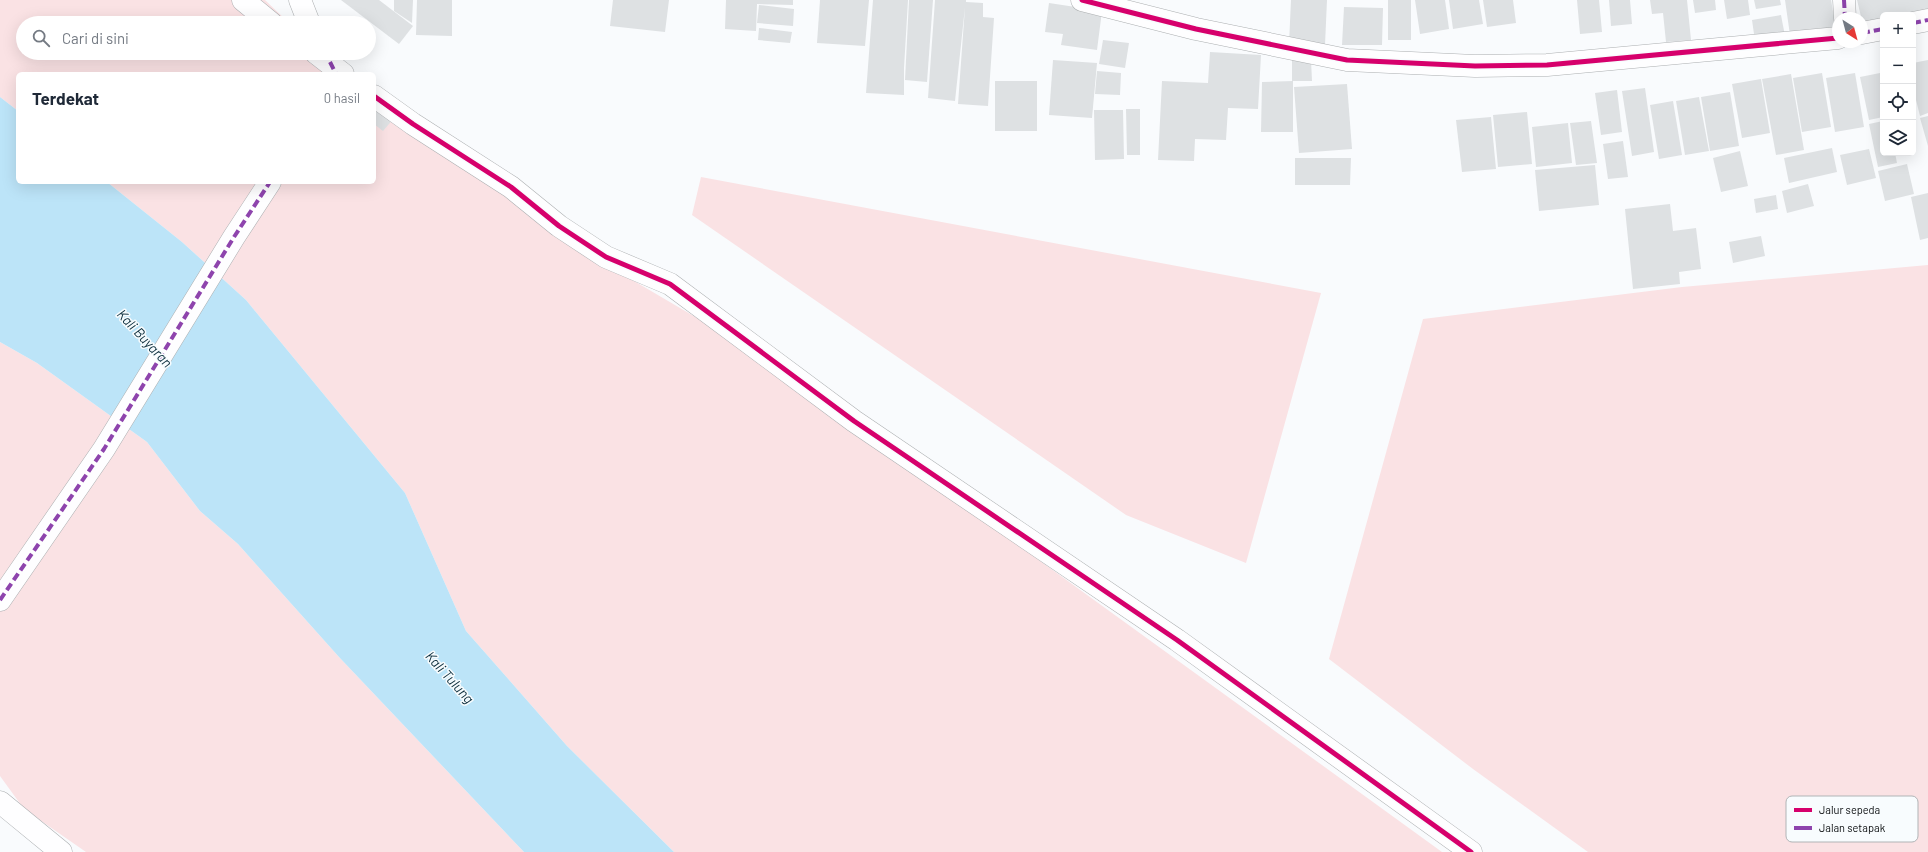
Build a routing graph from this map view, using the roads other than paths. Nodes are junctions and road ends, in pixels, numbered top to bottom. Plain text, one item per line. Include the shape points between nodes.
1 (243, 0) edge
2 (300, 0) edge
3 (1082, 0) edge
4 (1844, 0) edge
5 (1845, 12) edge
6 (262, 16) edge
7 (306, 16) edge
8 (1928, 20) edge
9 (1916, 22) edge
10 (1880, 30) edge
11 (1868, 32) edge
12 (1832, 39) edge
13 (376, 97) edge
14 (269, 184) edge
15 (0, 600) edge
16 (0, 802) edge
17 (0, 814) edge
18 (28, 826) junction
19 (61, 852) edge
20 (1471, 852) edge

1 - 6 street
2 - 7 street
3 - 12 street via 1196,29 1347,60 1475,66 1546,65
4 - 5 street
8 - 9 street
10 - 11 street
13 - 20 street via 511,187 559,226 606,257 670,284 854,421 1177,640
14 - 15 street via 104,449
16 - 18 street
17 - 18 street
18 - 19 street

